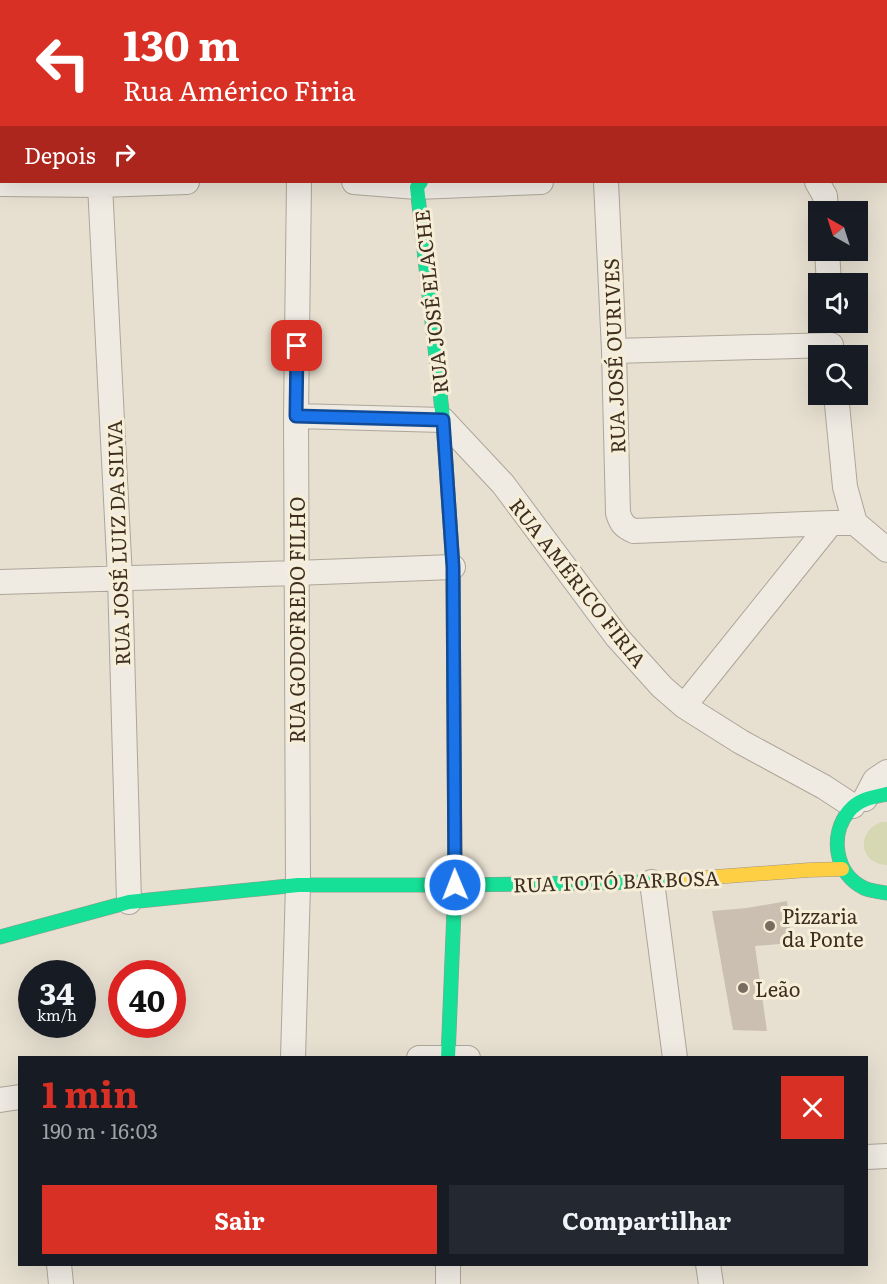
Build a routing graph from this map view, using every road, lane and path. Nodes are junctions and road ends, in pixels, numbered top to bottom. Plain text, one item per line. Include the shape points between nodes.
1 (159, 183) edge
2 (299, 183) edge
3 (386, 183) edge
4 (480, 183) edge
5 (606, 183) edge
6 (818, 183) edge
7 (0, 184) edge
8 (419, 184) edge
9 (100, 185) junction
10 (825, 201) edge
11 (831, 341) edge
12 (614, 351) junction
13 (837, 405) edge
14 (296, 416) junction
15 (443, 420) junction
16 (831, 523) junction
17 (855, 523) junction
18 (887, 550) edge
19 (453, 567) junction
20 (296, 573) junction
21 (120, 578) junction
22 (0, 582) edge
23 (684, 706) junction
24 (887, 772) edge
25 (868, 800) edge
26 (805, 858) dead end
27 (843, 869) junction
28 (776, 872) junction
29 (652, 882) junction
30 (298, 885) junction
31 (455, 885) junction
32 (883, 899) edge
33 (129, 902) junction
34 (1, 936) edge
35 (293, 1056) edge
36 (448, 1056) edge
37 (675, 1056) edge
38 (18, 1097) edge
39 (0, 1100) edge
40 (887, 1156) edge
41 (868, 1157) edge
42 (59, 1266) edge
43 (448, 1266) edge
44 (708, 1266) edge
45 (60, 1284) edge
46 (448, 1284) edge
47 (711, 1284) edge

1 - 9 street
2 - 14 street, RUA GODOFREDO FILHO
3 - 8 street
4 - 8 street
5 - 12 street, RUA JOSÉ OURIVES
6 - 10 street
7 - 9 street
8 - 15 main road, RUA JOSÉ ELACHE
9 - 21 street, RUA JOSÉ LUIZ DA SILVA
11 - 12 street
12 - 16 street, RUA JOSÉ OURIVES via 618,513 625,528 643,531
13 - 17 street via 845,487
14 - 15 street
14 - 20 street, RUA GODOFREDO FILHO
15 - 19 main road, RUA JOSÉ ELACHE
15 - 23 street, RUA AMÉRICO FIRIA via 503,484 617,637
16 - 17 street
16 - 23 street
17 - 18 street
19 - 20 street
19 - 31 main road, RUA JOSÉ ELACHE
20 - 21 street
20 - 30 street, RUA GODOFREDO FILHO
21 - 22 street
21 - 33 street, RUA JOSÉ LUIZ DA SILVA
23 - 25 street, RUA AMÉRICO FIRIA via 825,787
24 - 25 street via 875,780
25 - 27 main road via 841,823 832,840
26 - 28 main road, RUA TOTÓ BARBOSA
27 - 28 main road, RUA TOTÓ BARBOSA
27 - 32 main road via 850,879
28 - 29 main road, RUA TOTÓ BARBOSA
29 - 31 main road, RUA TOTÓ BARBOSA
29 - 37 street
30 - 31 main road, RUA TOTÓ BARBOSA
30 - 33 main road, RUA TOTÓ BARBOSA
30 - 35 street, RUA GODOFREDO FILHO
31 - 36 main road, RUA JOSÉ ELACHE
33 - 34 main road, RUA TOTÓ BARBOSA
38 - 39 street
40 - 41 street
42 - 45 street
43 - 46 street
44 - 47 street

